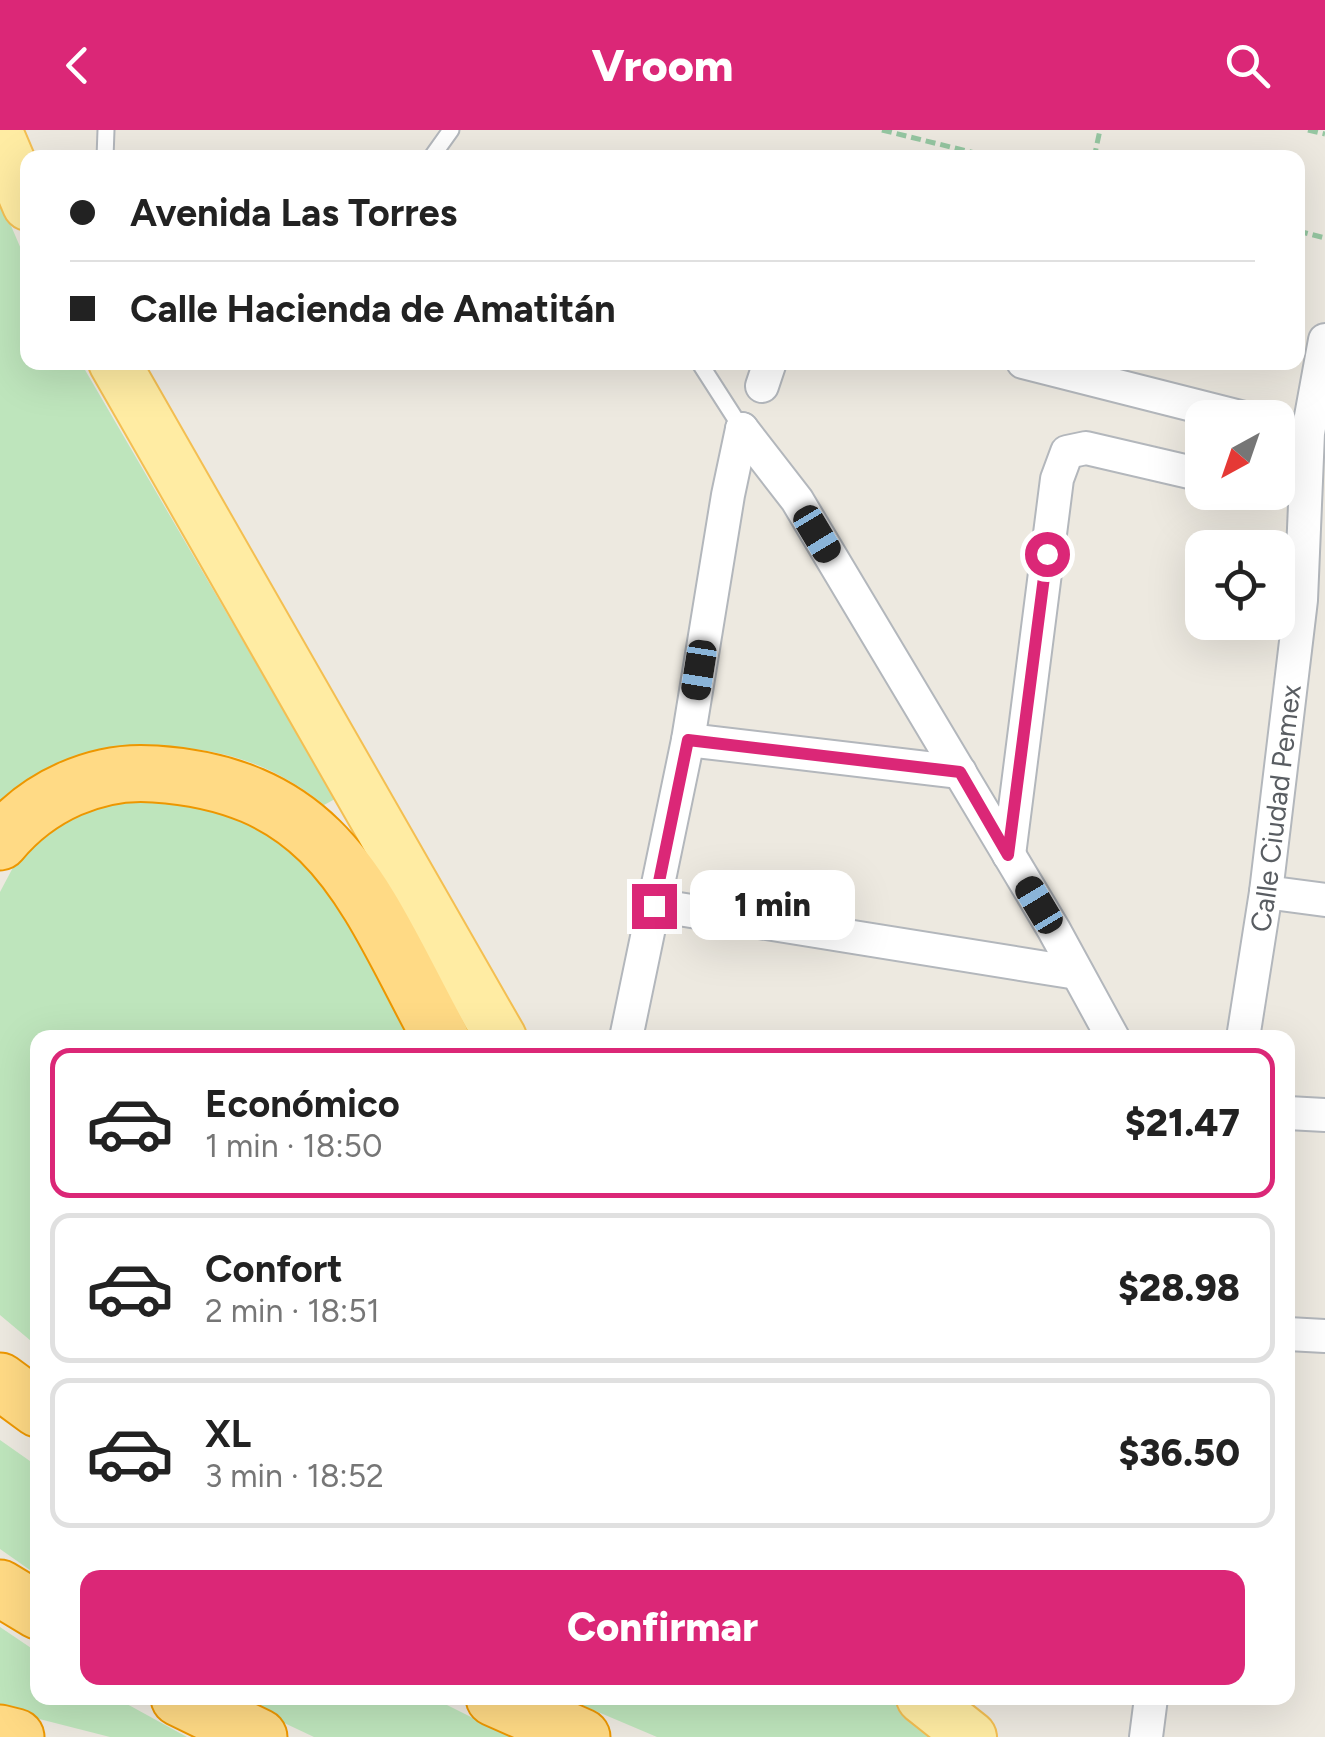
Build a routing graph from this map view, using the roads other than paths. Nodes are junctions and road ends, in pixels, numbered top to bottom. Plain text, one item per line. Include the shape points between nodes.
1 (0, 139) edge
2 (20, 185) edge
3 (1325, 340) edge
4 (119, 370) edge
5 (704, 370) edge
6 (1055, 370) edge
7 (1185, 403) edge
8 (1295, 424) edge
9 (742, 430) junction
10 (1295, 441) edge
11 (1185, 471) edge
12 (1303, 483) edge
13 (688, 740) junction
14 (960, 772) junction
15 (0, 842) edge
16 (1008, 855) junction
17 (1266, 892) junction
18 (1325, 900) edge
19 (654, 906) junction
20 (1077, 973) junction
21 (438, 1030) edge
22 (496, 1030) edge
23 (628, 1030) edge
24 (1109, 1030) edge
25 (1243, 1030) edge
26 (1295, 1113) edge
27 (1325, 1115) edge
28 (0, 1588) edge
29 (30, 1606) edge
30 (193, 1705) edge
31 (510, 1705) edge
32 (931, 1705) edge
33 (1150, 1705) edge
34 (0, 1732) edge
35 (16, 1737) edge
36 (259, 1737) edge
37 (582, 1737) edge
38 (971, 1737) edge
39 (1146, 1737) edge

1 - 2 main road
3 - 8 street, Calle Ciudad Pemex
4 - 22 main road
5 - 9 lane
6 - 7 street
9 - 13 street
9 - 14 street via 797,500
10 - 12 street, Calle Ciudad Pemex
11 - 16 street via 1086,448 1068,452 1057,478
12 - 17 street, Calle Ciudad Pemex via 1300,600
13 - 14 street
13 - 19 street
14 - 16 street
15 - 21 highway via 46,802 91,778 139,772 236,786 282,808 352,876
16 - 20 street
17 - 18 street
17 - 25 street, Calle Ciudad Pemex
19 - 20 street
19 - 23 street
20 - 24 street
26 - 27 street
28 - 29 highway
30 - 36 highway
31 - 37 highway
32 - 38 main road
33 - 39 street
34 - 35 highway

